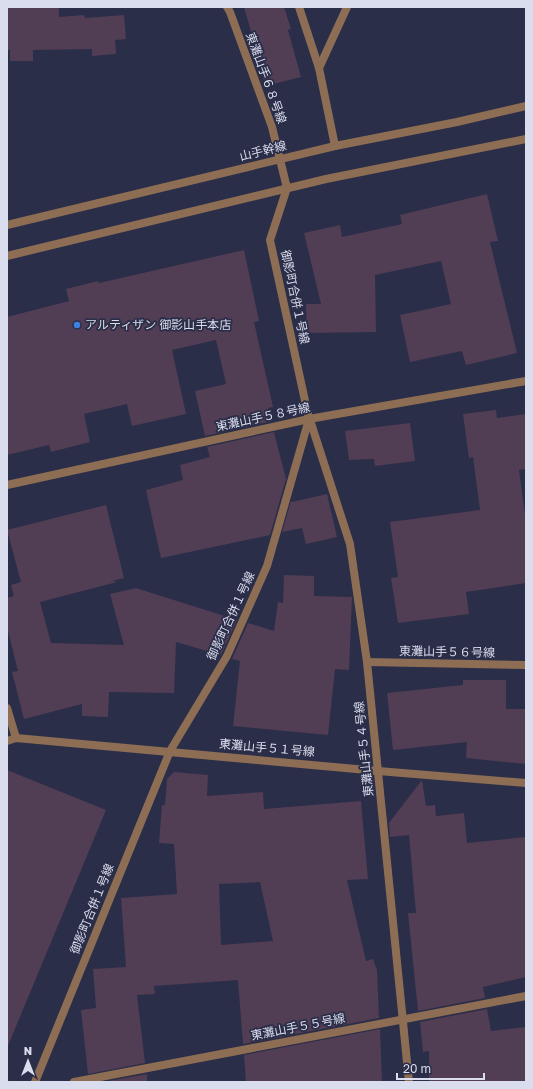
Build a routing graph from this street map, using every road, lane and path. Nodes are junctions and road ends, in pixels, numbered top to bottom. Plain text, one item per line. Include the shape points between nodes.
1 (227, 7) edge
2 (299, 7) edge
3 (347, 7) edge
4 (319, 68) junction
5 (526, 106) edge
6 (526, 139) edge
7 (335, 146) junction
8 (279, 159) junction
9 (286, 188) junction
10 (7, 224) edge
11 (7, 256) edge
12 (526, 381) edge
13 (309, 419) junction
14 (7, 485) edge
15 (367, 662) junction
16 (526, 665) edge
17 (7, 708) edge
18 (16, 738) junction
19 (7, 740) edge
20 (170, 752) junction
21 (378, 771) junction
22 (526, 783) edge
23 (526, 996) edge
24 (404, 1019) junction
25 (35, 1082) edge
26 (74, 1082) edge
27 (410, 1082) edge

1 - 8 street, 東灘山手６８号線 via 272,127
2 - 4 street
3 - 4 street
4 - 7 street
5 - 7 street, 山手幹線
6 - 9 street
7 - 8 street, 山手幹線
8 - 9 street
8 - 10 street, 山手幹線
9 - 11 street
9 - 13 street, 御影町合併１号線 via 270,240
12 - 13 street, 東灘山手５８号線
13 - 14 street, 東灘山手５８号線
13 - 15 street, 東灘山手５４号線 via 350,544
13 - 20 street, 御影町合併１号線 via 267,566 227,656
15 - 16 street, 東灘山手５６号線
15 - 21 street, 東灘山手５４号線
17 - 18 street
18 - 19 street, 東灘山手５１号線
18 - 20 street, 東灘山手５１号線
20 - 21 street, 東灘山手５１号線
20 - 25 street, 御影町合併１号線
21 - 22 street, 東灘山手５１号線
21 - 24 street, 東灘山手５４号線
23 - 24 street, 東灘山手５５号線
24 - 26 street, 東灘山手５５号線
24 - 27 street, 東灘山手５４号線

